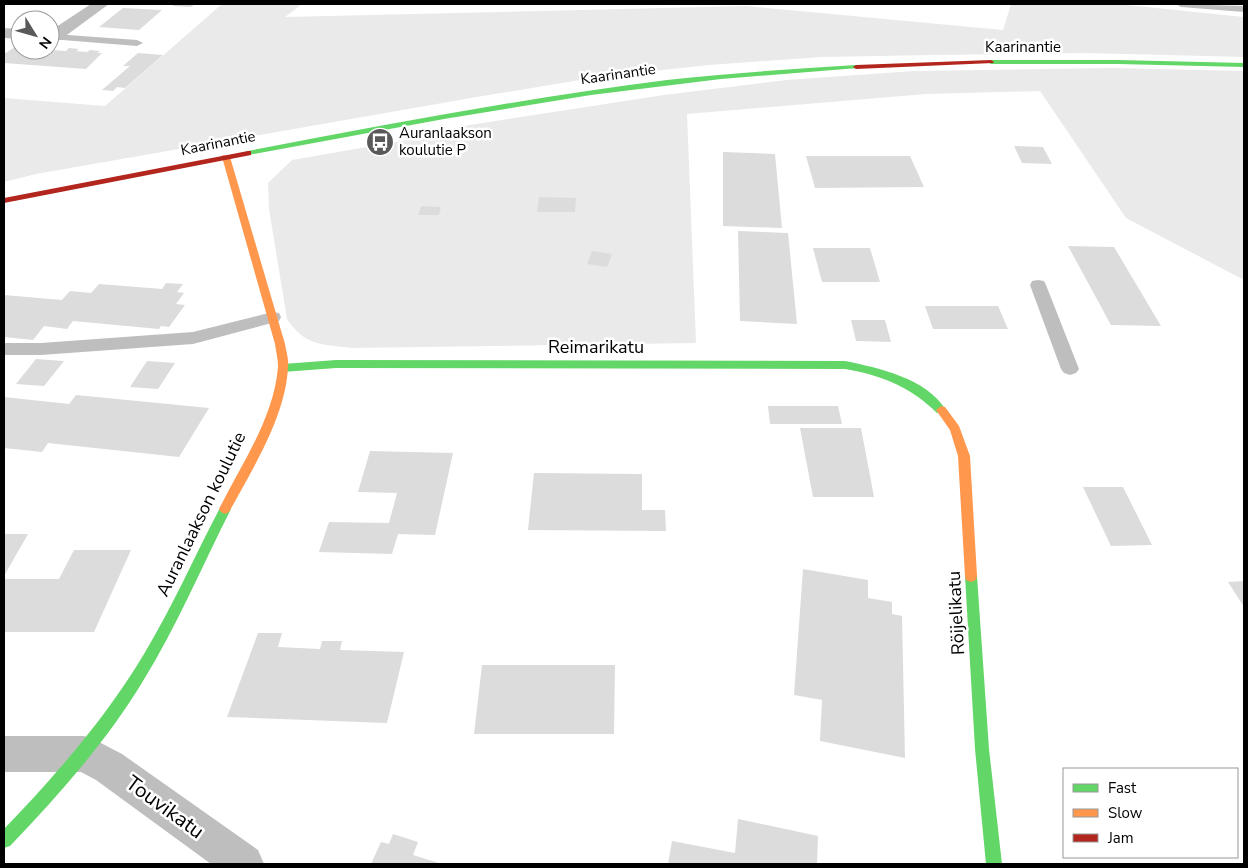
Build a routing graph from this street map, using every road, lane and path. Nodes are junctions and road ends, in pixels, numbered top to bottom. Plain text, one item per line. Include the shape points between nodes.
1 (101, 4) edge
2 (1181, 4) edge
3 (1244, 9) edge
4 (60, 31) edge
5 (60, 37) edge
6 (137, 43) dead end
7 (1244, 65) edge
8 (226, 157) junction
9 (4, 201) edge
10 (1038, 285) dead end
11 (273, 317) junction
12 (4, 349) edge
13 (283, 368) junction
14 (1070, 369) dead end
15 (906, 382) joint
16 (4, 754) edge
17 (84, 754) junction
18 (4, 840) edge
19 (244, 864) edge
20 (994, 864) edge

1 - 4 street
2 - 3 lane
5 - 6 lane
7 - 8 street, Kaarinantie via 1043,61 924,63 739,75 515,104
8 - 9 street, Kaarinantie
8 - 11 street, Auranlaakson koulutie
10 - 14 lane
11 - 12 lane via 194,338
11 - 13 street, Auranlaakson koulutie
13 - 15 street, Reimarikatu via 336,364 823,364 864,367
13 - 17 street, Auranlaakson koulutie via 257,443 154,649 126,696
15 - 20 street, Röijelikatu via 940,407 951,422 964,456 982,749
16 - 17 street
17 - 18 street, Auranlaakson koulutie
17 - 19 street, Touvikatu via 109,767

